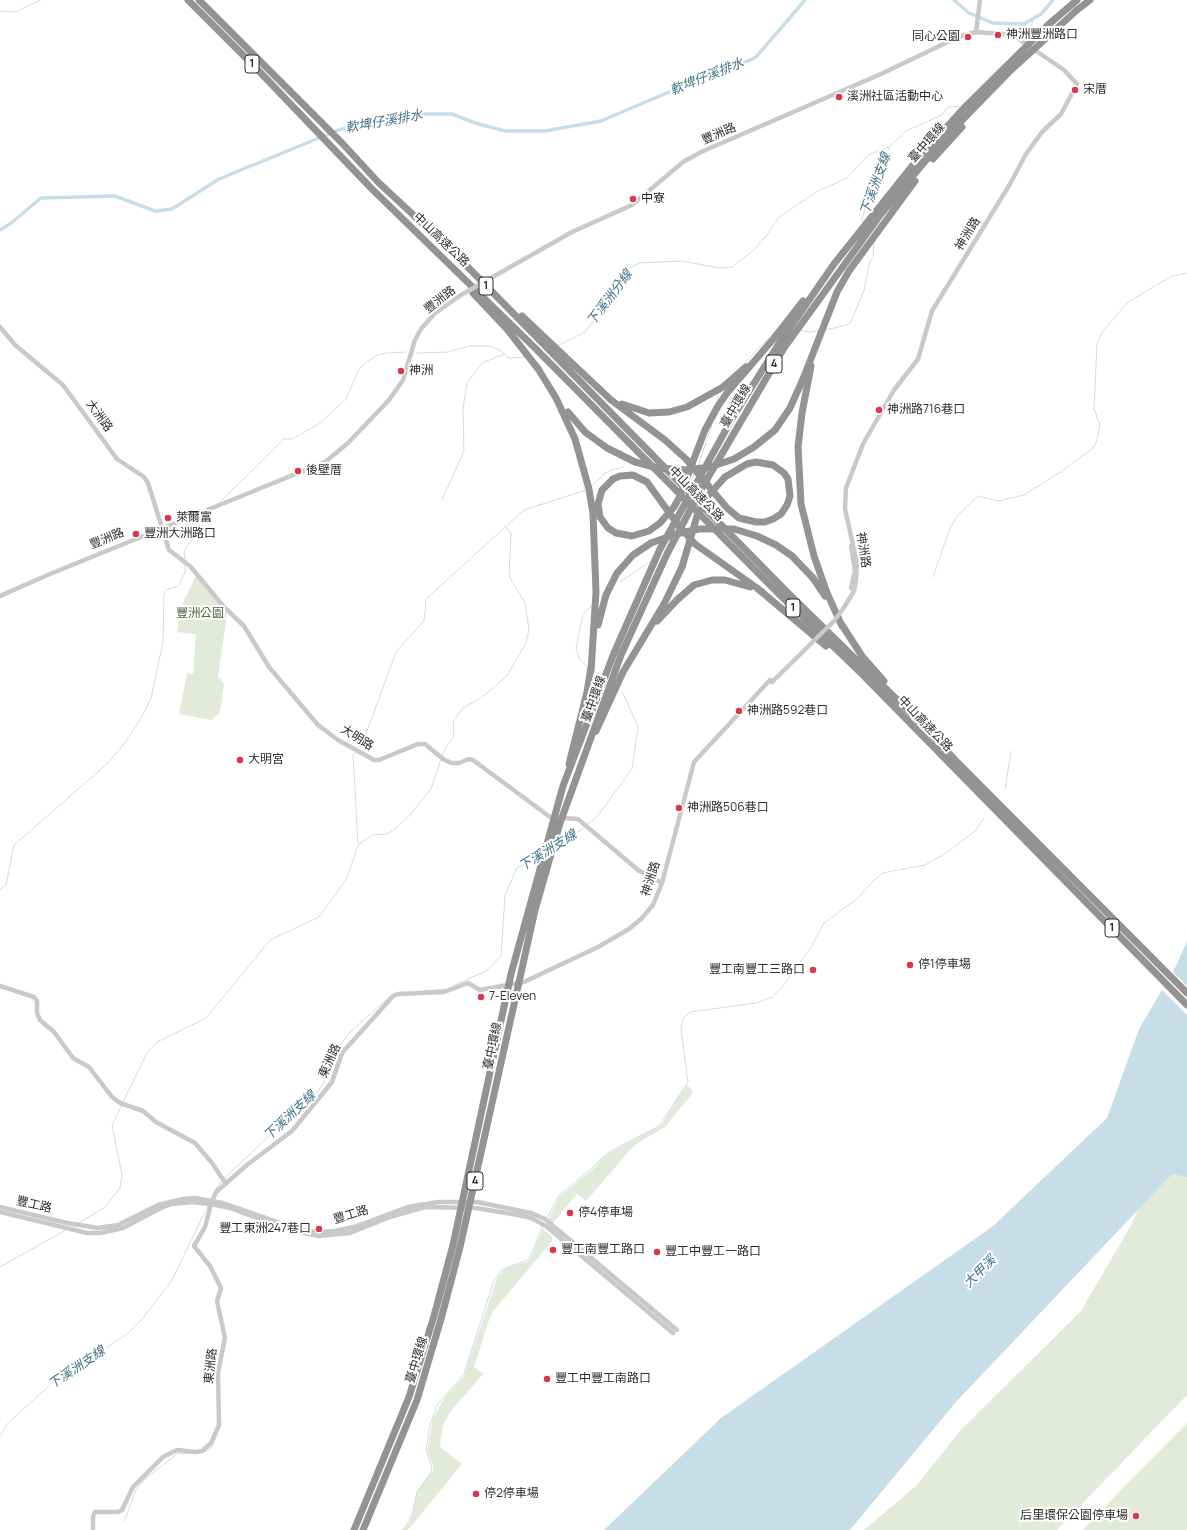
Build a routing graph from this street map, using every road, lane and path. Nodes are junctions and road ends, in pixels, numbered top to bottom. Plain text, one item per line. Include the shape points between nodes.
1 (188, 0) edge
2 (199, 0) edge
3 (1077, 0) edge
4 (1090, 0) edge
5 (979, 2) edge
6 (1078, 10) junction
7 (1048, 25) junction
8 (976, 30) junction
9 (433, 247) junction
10 (0, 327) edge
11 (815, 348) junction
12 (762, 352) junction
13 (555, 353) junction
14 (598, 389) junction
15 (567, 415) junction
16 (163, 528) junction
17 (816, 576) junction
18 (0, 596) edge
19 (768, 598) junction
20 (591, 671) junction
21 (623, 672) junction
22 (864, 676) junction
23 (923, 725) junction
24 (574, 785) junction
25 (562, 786) junction
26 (1038, 849) junction
27 (662, 883) junction
28 (468, 983) joint
29 (0, 986) edge
30 (1187, 993) edge
31 (1187, 1005) edge
32 (226, 1184) junction
33 (212, 1202) junction
34 (0, 1207) edge
35 (0, 1212) edge
36 (65, 1225) junction
37 (675, 1332) dead end
38 (93, 1530) edge
39 (354, 1530) edge
40 (362, 1530) edge

1 - 9 highway, 中山高速公路 / 1
2 - 13 highway, 中山高速公路 / 1 via 321,121 378,182 431,230
3 - 7 highway, 臺中環線 / 4
4 - 6 highway, 臺中環線 / 4
5 - 8 street
6 - 11 highway, bridge via 973,114 887,216 841,284
6 - 24 highway, 臺中環線 / 4, bridge via 1009,72 942,141 881,214 784,348 699,492 667,554 621,655
7 - 12 highway, bridge via 1019,48 963,103 920,151 840,249
7 - 25 highway, 臺中環線 / 4, bridge via 964,108 921,155 834,264 778,345 733,417 660,549 614,653
8 - 16 street, 豐洲路, bridge via 701,152 683,162 632,206 572,232 461,295 434,314 422,329 414,340 398,388 337,454 310,469
8 - 27 street, 神洲路, bridge via 1016,36 1064,70 1077,84 1061,114 1042,132 1026,154 931,314 918,359 878,415 863,444 846,488 845,509 858,563 854,591 834,620 771,681 694,762
9 - 15 highway via 524,350
9 - 22 highway, 中山高速公路 / 1 via 761,577
10 - 16 street, 大洲路 via 15,344 63,385 120,462 144,477
11 - 15 highway, bridge via 790,408 774,430 744,454 710,467 671,470 635,462 596,440
11 - 17 highway, bridge via 802,413 798,468 803,511
12 - 14 highway, bridge via 723,387 702,400 670,412 649,413 626,407
12 - 19 highway, bridge via 718,406 700,442 679,498 674,507 660,523 632,536 616,533 608,528 600,517 598,504 602,490 613,479 633,475 647,482 690,539
13 - 14 highway
13 - 23 highway, 中山高速公路 / 1 via 783,588
14 - 21 highway, bridge via 686,459 727,508 739,518 756,522 773,519 781,514 787,505 790,488 784,473 773,465 756,462 747,464 725,477 713,488 697,516 682,567 673,587
15 - 20 highway via 582,460 593,514 596,592
16 - 18 street, 豐洲路
16 - 27 street, 大明路 via 169,550 190,566 244,626 269,667 308,715 328,732 374,760 418,744 426,744 451,763 459,764 469,759 473,760 550,817 578,819 638,870
17 - 20 highway, bridge via 776,545 734,529 699,529 657,540 633,555 612,581 602,605
17 - 23 highway via 842,626 873,669
19 - 21 highway via 737,582 725,580 712,580 694,586 652,627
19 - 22 highway
20 - 25 highway, bridge
21 - 24 highway, bridge
22 - 26 highway, 中山高速公路 / 1
23 - 26 highway, 中山高速公路 / 1
24 - 40 highway, 臺中環線 / 4, bridge via 560,823 535,910 460,1247 441,1319 417,1400
25 - 39 highway, 臺中環線 / 4, bridge via 511,974 453,1245 434,1316 409,1397
26 - 30 highway, 中山高速公路 / 1
26 - 31 highway, 中山高速公路 / 1
27 - 28 street, 神洲路 via 647,914 629,929 598,947 524,982 480,990
28 - 32 street, 東洲路 via 444,992 398,994 388,1000 342,1053 332,1082 292,1131
29 - 32 street via 34,998 37,1001 40,1020 54,1032 71,1056 89,1067 110,1094 122,1104 143,1112 194,1143
32 - 33 street, 東洲路 via 216,1192
33 - 36 street, 豐工路 via 172,1204 110,1232 100,1233
33 - 37 street, 豐工路 via 289,1230 319,1236 350,1233 412,1210 440,1206 476,1208 518,1215 545,1223
33 - 38 street, 東洲路 via 205,1227 194,1246 210,1266 221,1288 217,1301 224,1338 218,1372 219,1425 211,1443 202,1451 177,1450 163,1457 133,1488 122,1510 95,1512
34 - 36 street, 豐工路
35 - 36 street, 豐工路

